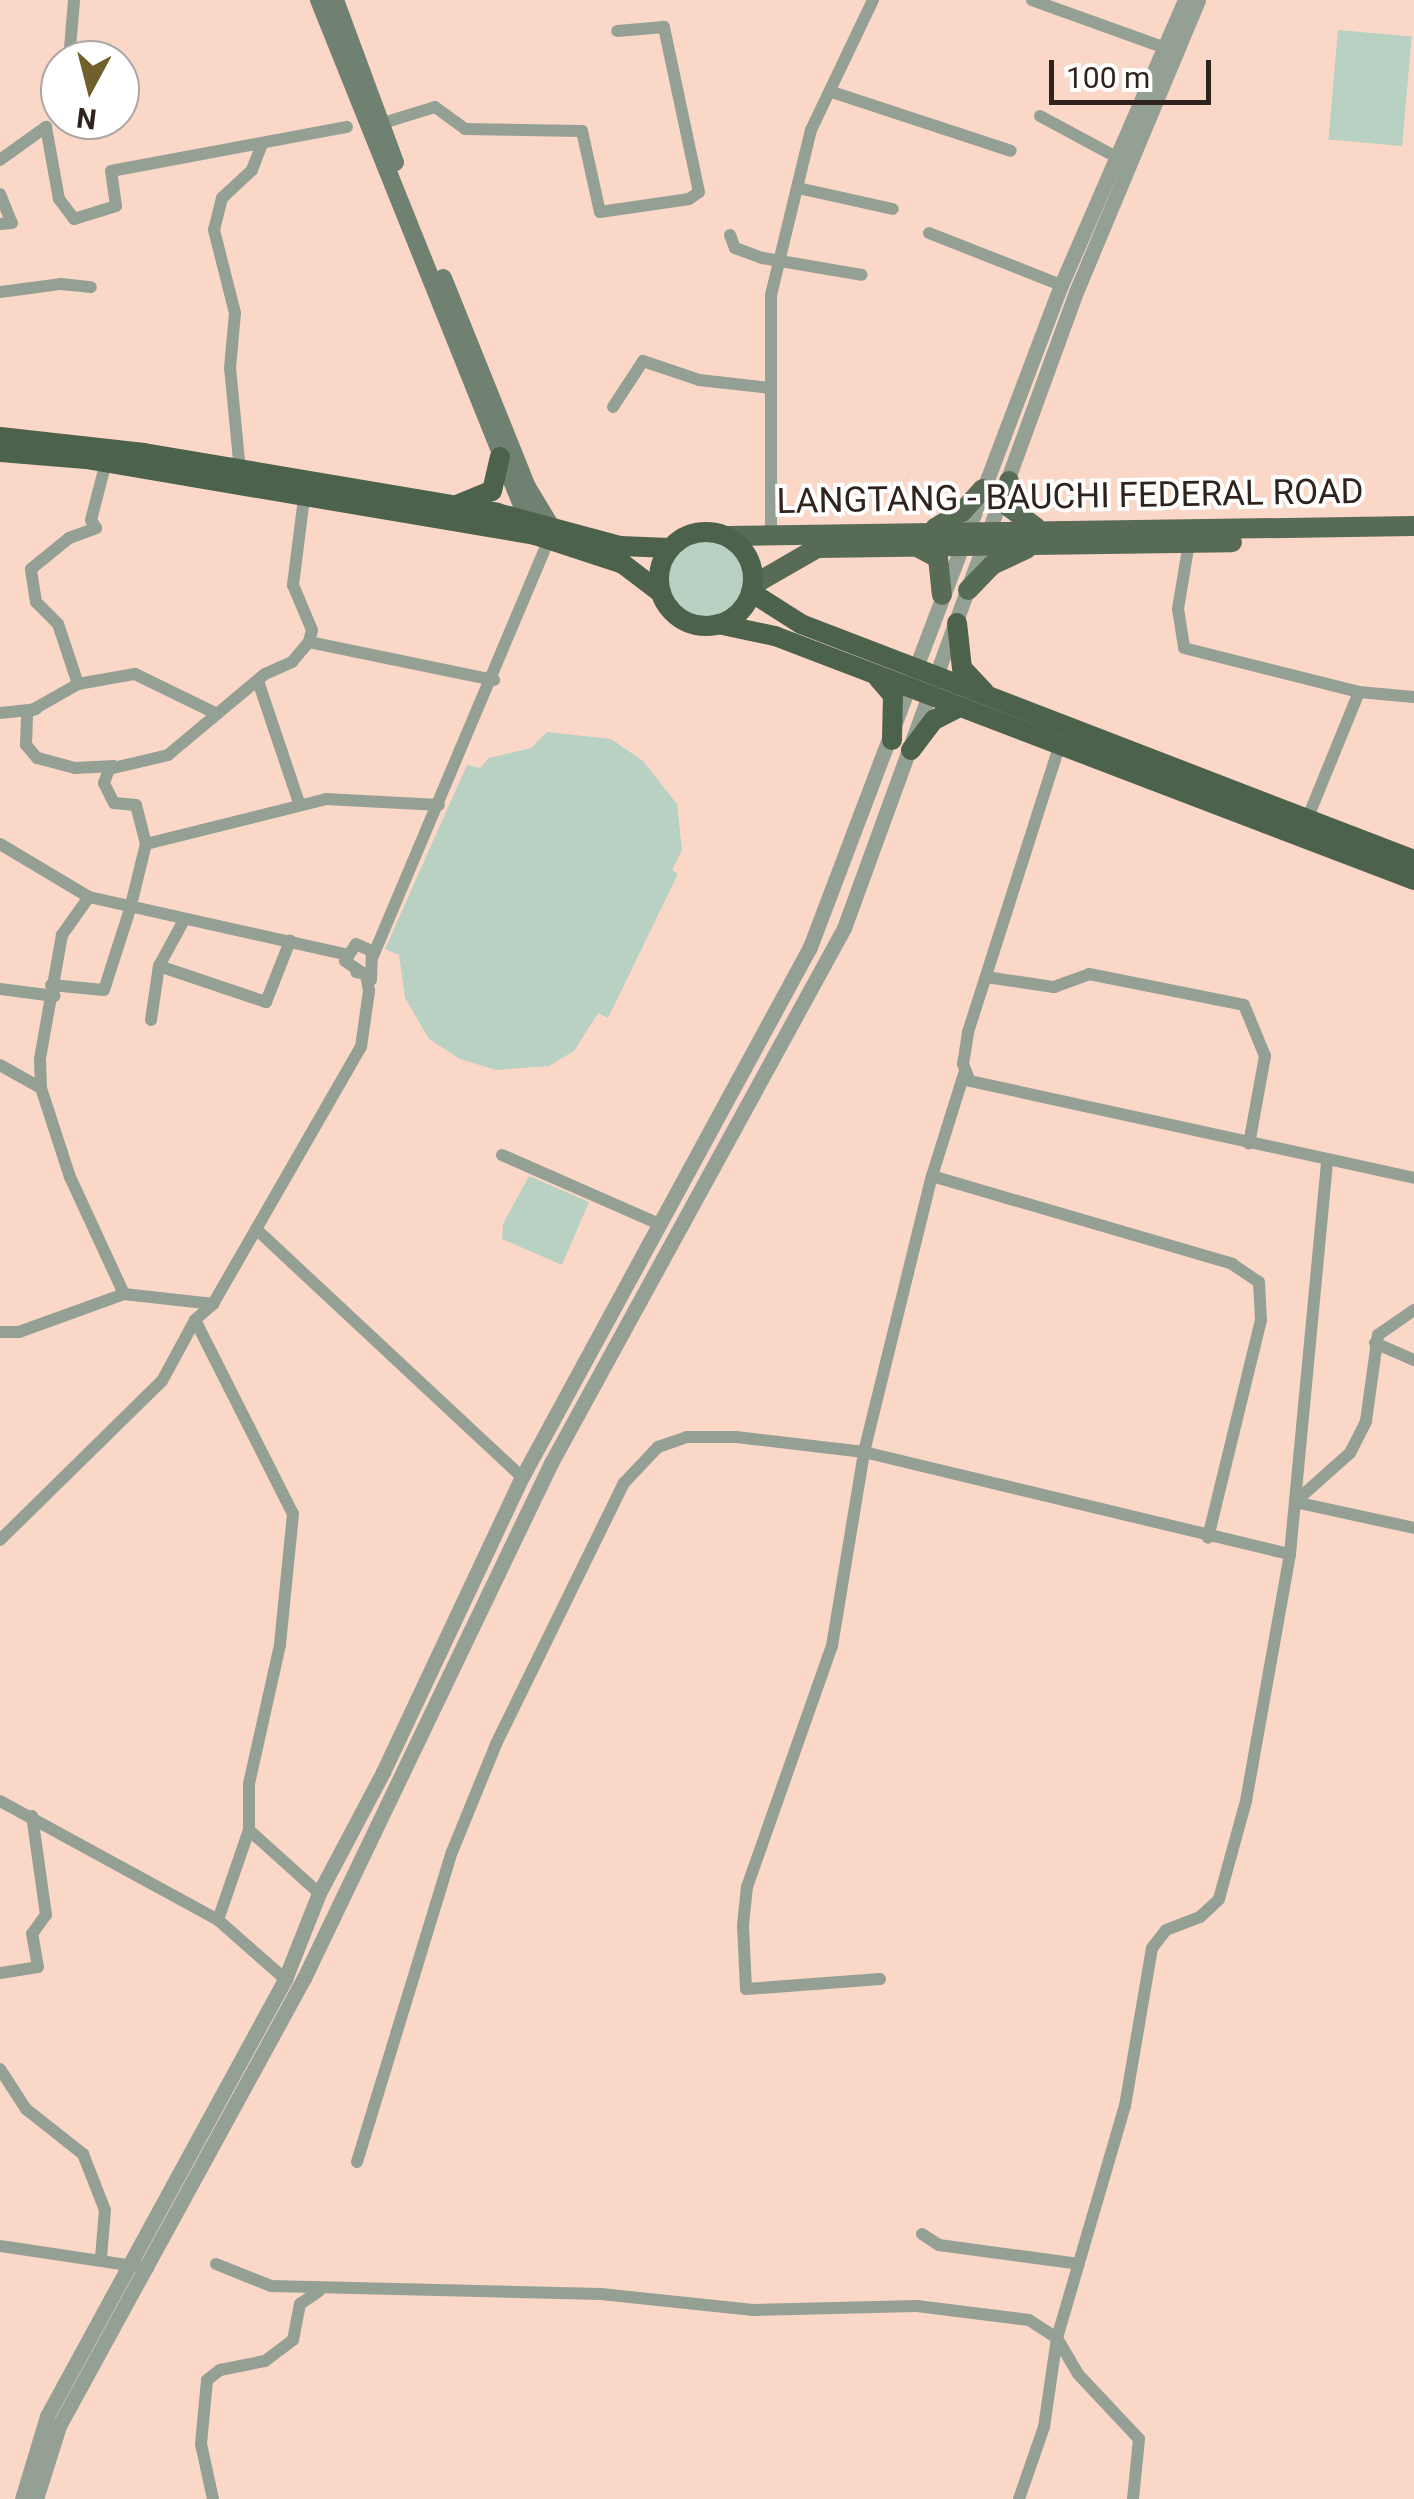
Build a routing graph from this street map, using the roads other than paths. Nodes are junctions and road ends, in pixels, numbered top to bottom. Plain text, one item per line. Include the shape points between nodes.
1 (74, 0) edge
2 (319, 0) edge
3 (334, 0) edge
4 (872, 0) edge
5 (1032, 0) edge
6 (1185, 0) edge
7 (1198, 0) edge
8 (618, 31) dead end
9 (71, 40) edge
10 (1165, 48) junction
11 (832, 92) junction
12 (1040, 116) dead end
13 (383, 124) junction
14 (348, 127) dead end
15 (261, 147) junction
16 (1011, 151) dead end
17 (1116, 157) junction
18 (0, 160) edge
19 (798, 188) junction
20 (0, 194) edge
21 (893, 209) dead end
22 (0, 224) edge
23 (930, 233) dead end
24 (730, 235) dead end
25 (780, 260) junction
26 (862, 276) dead end
27 (91, 287) dead end
28 (1069, 288) junction
29 (0, 292) edge
30 (770, 388) junction
31 (613, 408) dead end
32 (0, 438) edge
33 (0, 452) edge
34 (500, 456) junction
35 (106, 462) junction
36 (240, 471) junction
37 (1009, 481) junction
38 (983, 489) junction
39 (304, 498) junction
40 (444, 506) junction
41 (1414, 526) edge
42 (540, 530) junction
43 (771, 533) junction
44 (727, 536) junction
45 (1046, 538) junction
46 (921, 539) junction
47 (963, 539) junction
48 (986, 539) junction
49 (1414, 539) edge
50 (1190, 542) junction
51 (670, 548) junction
52 (752, 589) junction
53 (968, 590) junction
54 (661, 592) junction
55 (942, 595) junction
56 (956, 622) junction
57 (718, 624) junction
58 (309, 642) junction
59 (872, 674) junction
60 (913, 679) junction
61 (494, 680) junction
62 (78, 684) junction
63 (259, 684) junction
64 (934, 687) junction
65 (1360, 692) junction
66 (1414, 697) edge
67 (997, 702) junction
68 (959, 707) junction
69 (38, 709) junction
70 (215, 713) junction
71 (0, 714) edge
72 (901, 745) junction
73 (1060, 748) junction
74 (126, 766) junction
75 (299, 802) junction
76 (440, 805) junction
77 (1304, 828) junction
78 (0, 844) edge
79 (146, 844) junction
80 (1413, 873) edge
81 (89, 897) junction
82 (130, 909) junction
83 (184, 920) junction
84 (386, 924) junction
85 (290, 942) junction
86 (361, 944) junction
87 (374, 956) junction
88 (159, 966) junction
89 (354, 966) junction
90 (986, 976) junction
91 (0, 989) edge
92 (53, 990) junction
93 (151, 1020) dead end
94 (0, 1065) edge
95 (964, 1074) junction
96 (41, 1088) junction
97 (1250, 1144) junction
98 (502, 1155) dead end
99 (1326, 1161) junction
100 (932, 1176) junction
101 (1414, 1178) edge
102 (659, 1224) junction
103 (256, 1229) junction
104 (124, 1294) junction
105 (214, 1304) junction
106 (1414, 1310) edge
107 (195, 1320) junction
108 (0, 1332) edge
109 (1376, 1343) junction
110 (1414, 1360) edge
111 (864, 1452) junction
112 (522, 1477) junction
113 (538, 1489) junction
114 (1295, 1502) junction
115 (1414, 1528) edge
116 (1208, 1538) junction
117 (0, 1540) edge
118 (1290, 1554) junction
119 (0, 1801) edge
120 (32, 1816) junction
121 (249, 1830) junction
122 (319, 1893) junction
123 (218, 1920) junction
124 (0, 1973) edge
125 (285, 1978) junction
126 (880, 1978) dead end
127 (0, 2070) edge
128 (356, 2162) dead end
129 (922, 2234) dead end
130 (0, 2246) edge
131 (101, 2258) junction
132 (216, 2264) dead end
133 (1078, 2264) junction
134 (140, 2265) junction
135 (332, 2289) junction
136 (1058, 2338) junction
137 (22, 2499) edge
138 (36, 2499) edge
139 (213, 2499) edge
140 (1019, 2499) edge
141 (1133, 2499) edge

1 - 9 street
2 - 34 main road
3 - 13 main road
4 - 11 street
5 - 10 street
6 - 10 street
7 - 28 street
8 - 13 street via 664,27 699,192 689,199 600,212 582,131 465,128 435,107
10 - 17 street
11 - 16 street
11 - 19 street via 810,130
12 - 17 street
13 - 42 main road
14 - 15 street
15 - 18 street via 111,171 116,206 74,219 60,199 46,127
15 - 36 street via 252,170 222,198 214,230 236,313 230,368
17 - 28 street
19 - 21 street
19 - 25 street
20 - 22 street via 12,223
23 - 28 street
24 - 25 street via 735,248
25 - 26 street
25 - 30 street via 770,295
27 - 29 street
28 - 37 street
28 - 38 street
30 - 31 street via 700,380 643,360
30 - 43 street
32 - 36 highway
33 - 35 highway
34 - 40 highway via 497,481 484,499
34 - 42 main road
35 - 39 highway
35 - 62 street via 91,520 96,528 69,538 31,569 36,602 58,624
36 - 40 highway
37 - 45 main road via 1014,515
37 - 48 street
38 - 46 main road via 953,520
38 - 47 street
39 - 42 highway
39 - 58 street via 293,585 312,630
40 - 42 highway
41 - 45 main road, LANGTANG - BAUCHI FEDERAL ROAD
42 - 51 highway
42 - 54 highway via 623,564
42 - 61 street
43 - 44 main road, LANGTANG - BAUCHI FEDERAL ROAD
43 - 46 main road, LANGTANG - BAUCHI FEDERAL ROAD
44 - 51 highway via 696,532
44 - 52 highway via 750,562
45 - 48 main road, LANGTANG - BAUCHI FEDERAL ROAD
45 - 50 main road, LANGTANG - BAUCHI FEDERAL ROAD
45 - 53 main road via 992,565
46 - 47 main road, LANGTANG - BAUCHI FEDERAL ROAD
46 - 52 main road, LANGTANG - BAUCHI FEDERAL ROAD via 818,548
46 - 55 main road via 938,558
47 - 48 main road, LANGTANG - BAUCHI FEDERAL ROAD
47 - 55 street
48 - 53 street
49 - 50 main road, LANGTANG - BAUCHI FEDERAL ROAD
50 - 65 street via 1178,608 1184,648
51 - 54 highway via 660,570
52 - 57 highway via 739,613
52 - 60 highway via 801,624
53 - 56 street
54 - 57 highway via 683,620
55 - 60 street
56 - 64 street
56 - 67 highway via 962,668
57 - 59 highway via 775,636
58 - 61 street
58 - 63 street
59 - 60 highway
59 - 72 highway via 892,695
60 - 64 highway
60 - 72 street
61 - 76 street
62 - 69 street
62 - 70 street via 143,676
63 - 70 street
63 - 75 street
64 - 67 highway
64 - 68 highway
64 - 72 street
65 - 66 street
65 - 77 street
67 - 77 highway
68 - 72 highway
68 - 73 highway
69 - 71 street
69 - 74 street via 27,713 24,724 26,746 37,758 75,768
70 - 74 street via 168,755
72 - 102 street via 810,947
72 - 113 street via 824,968
73 - 77 highway
73 - 90 street
74 - 79 street via 109,769 104,783 114,803 136,805
75 - 76 street
75 - 79 street
76 - 84 street
77 - 80 highway
78 - 81 street
79 - 82 street
81 - 82 street
81 - 92 street via 62,935
82 - 83 street
82 - 92 street via 104,990
83 - 85 street
83 - 88 street
84 - 86 street
84 - 87 street
85 - 88 street via 266,1002
85 - 89 street
86 - 87 street
86 - 89 street
87 - 89 street
88 - 93 street
89 - 103 street via 369,991 361,1047
90 - 95 street
90 - 97 street via 1054,988 1089,974 1244,1005 1265,1056
91 - 92 street
92 - 96 street
94 - 96 street
95 - 97 street via 991,1088
95 - 100 street
96 - 104 street via 70,1178
97 - 99 street
98 - 102 street
99 - 101 street
99 - 114 street
100 - 111 street
100 - 116 street via 1232,1264 1259,1282 1261,1320
102 - 112 street
103 - 105 street
103 - 112 street
104 - 105 street
104 - 108 street via 20,1332
105 - 107 street
106 - 109 street via 1386,1327
107 - 117 street via 162,1382
107 - 121 street via 292,1514 280,1645 249,1784
109 - 110 street
109 - 114 street via 1358,1441 1332,1474
111 - 116 street
111 - 126 street via 832,1646 747,1888 743,1983 758,1992
111 - 128 street via 686,1436 642,1458 496,1744 452,1852
112 - 113 street
112 - 122 street via 384,1772
113 - 134 street via 315,1956
114 - 115 street
114 - 118 street
116 - 118 street
118 - 133 street via 1268,1704 1224,1887 1211,1910 1166,1930 1152,1948 1126,2106
119 - 120 street
120 - 123 street
120 - 124 street via 46,1916 32,1934 38,1968
121 - 122 street
121 - 123 street
122 - 125 street
123 - 125 street
125 - 134 street
127 - 131 street via 26,2108 83,2154 105,2210
129 - 133 street via 940,2245
130 - 131 street
131 - 134 street
132 - 135 street via 271,2286
133 - 136 street
134 - 137 street via 48,2416
134 - 138 street via 60,2426
135 - 136 street via 601,2294 753,2310 916,2306 1029,2320
135 - 139 street via 312,2292 300,2304 293,2340 264,2361 220,2370 207,2380 202,2444
136 - 140 street via 1044,2427
136 - 141 street via 1078,2374 1139,2439

